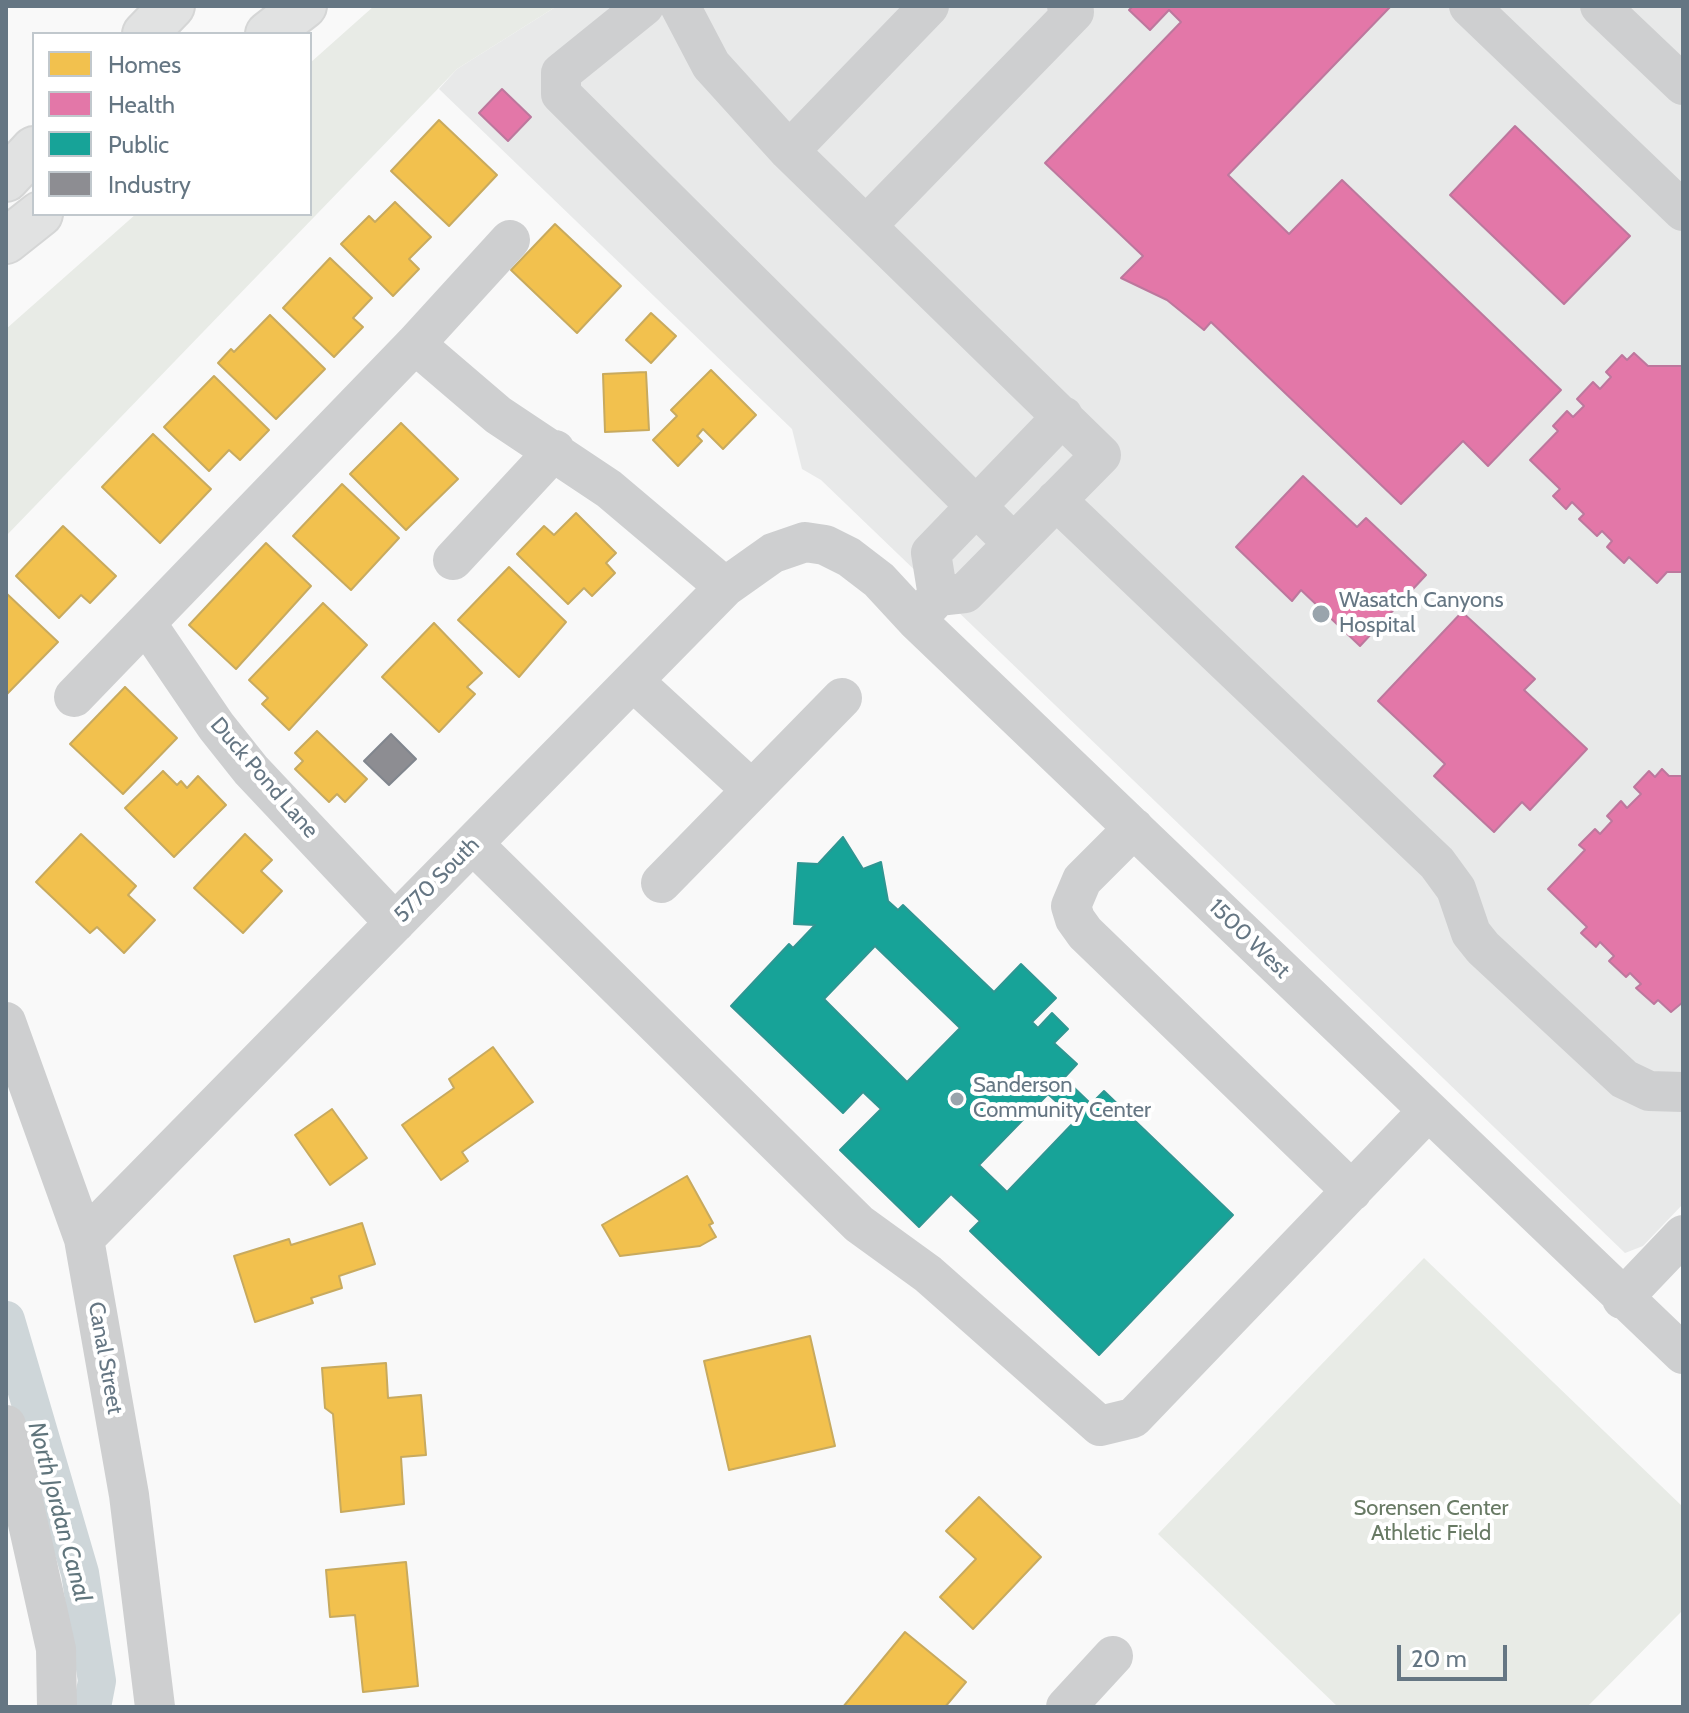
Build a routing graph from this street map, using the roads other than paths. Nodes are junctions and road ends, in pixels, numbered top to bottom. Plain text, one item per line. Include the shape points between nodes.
1 (172, 6) edge
2 (304, 6) edge
3 (644, 6) edge
4 (680, 6) edge
5 (929, 6) edge
6 (1067, 6) edge
7 (1469, 6) edge
8 (1600, 6) edge
9 (147, 32) edge
10 (271, 32) edge
11 (1683, 85) edge
12 (32, 151) edge
13 (789, 151) junction
14 (6, 179) edge
15 (1683, 211) edge
16 (37, 216) edge
17 (866, 226) junction
18 (510, 240) dead end
19 (6, 241) edge
20 (415, 344) junction
21 (1063, 416) junction
22 (555, 450) junction
23 (1056, 500) junction
24 (975, 506) junction
25 (805, 542) joint
26 (1013, 543) junction
27 (453, 560) dead end
28 (725, 587) junction
29 (927, 608) junction
30 (146, 623) junction
31 (633, 681) junction
32 (74, 697) dead end
33 (842, 698) dead end
34 (752, 790) junction
35 (1134, 828) junction
36 (473, 844) junction
37 (661, 883) dead end
38 (395, 923) junction
39 (6, 1022) edge
40 (1683, 1092) edge
41 (1428, 1111) junction
42 (1352, 1191) junction
43 (1683, 1235) edge
44 (84, 1239) junction
45 (1622, 1299) junction
46 (1683, 1354) edge
47 (6, 1425) edge
48 (1113, 1656) dead end
49 (57, 1707) edge
50 (155, 1707) edge
51 (1066, 1707) edge

1 - 9 highway
2 - 10 highway
3 - 24 street via 561,73 561,94
4 - 13 street via 711,65
5 - 13 street
6 - 17 street via 1074,12
7 - 15 street
8 - 11 street
12 - 14 highway
13 - 17 street
16 - 19 highway
17 - 21 street
18 - 20 street
20 - 22 street via 498,415
20 - 30 street
21 - 23 street via 1101,455
21 - 24 street
22 - 27 street
22 - 28 street
23 - 26 street
23 - 40 street via 1437,863 1456,889 1471,933 1483,948 1624,1079 1649,1091
24 - 26 street
24 - 29 street via 931,553
25 - 28 street, 5770 South via 773,553
25 - 29 street, 1500 West via 849,557
26 - 29 street via 965,593
28 - 31 street, 5770 South
29 - 35 street, 1500 West
30 - 32 street
30 - 38 street, Duck Pond Lane via 251,770
31 - 34 street
31 - 36 street, 5770 South
33 - 34 street
34 - 37 street
35 - 41 street, 1500 West
35 - 42 street via 1082,880 1071,906 1075,919
36 - 38 street, 5770 South
36 - 42 street via 859,1224 928,1274 1100,1426 1133,1418
38 - 44 street, 5770 South
39 - 44 street, Canal Street
41 - 42 street
41 - 45 street, 1500 West
43 - 45 street
44 - 50 street, Canal Street via 129,1495
45 - 46 street, 1500 West
47 - 49 street via 56,1649
48 - 51 street

